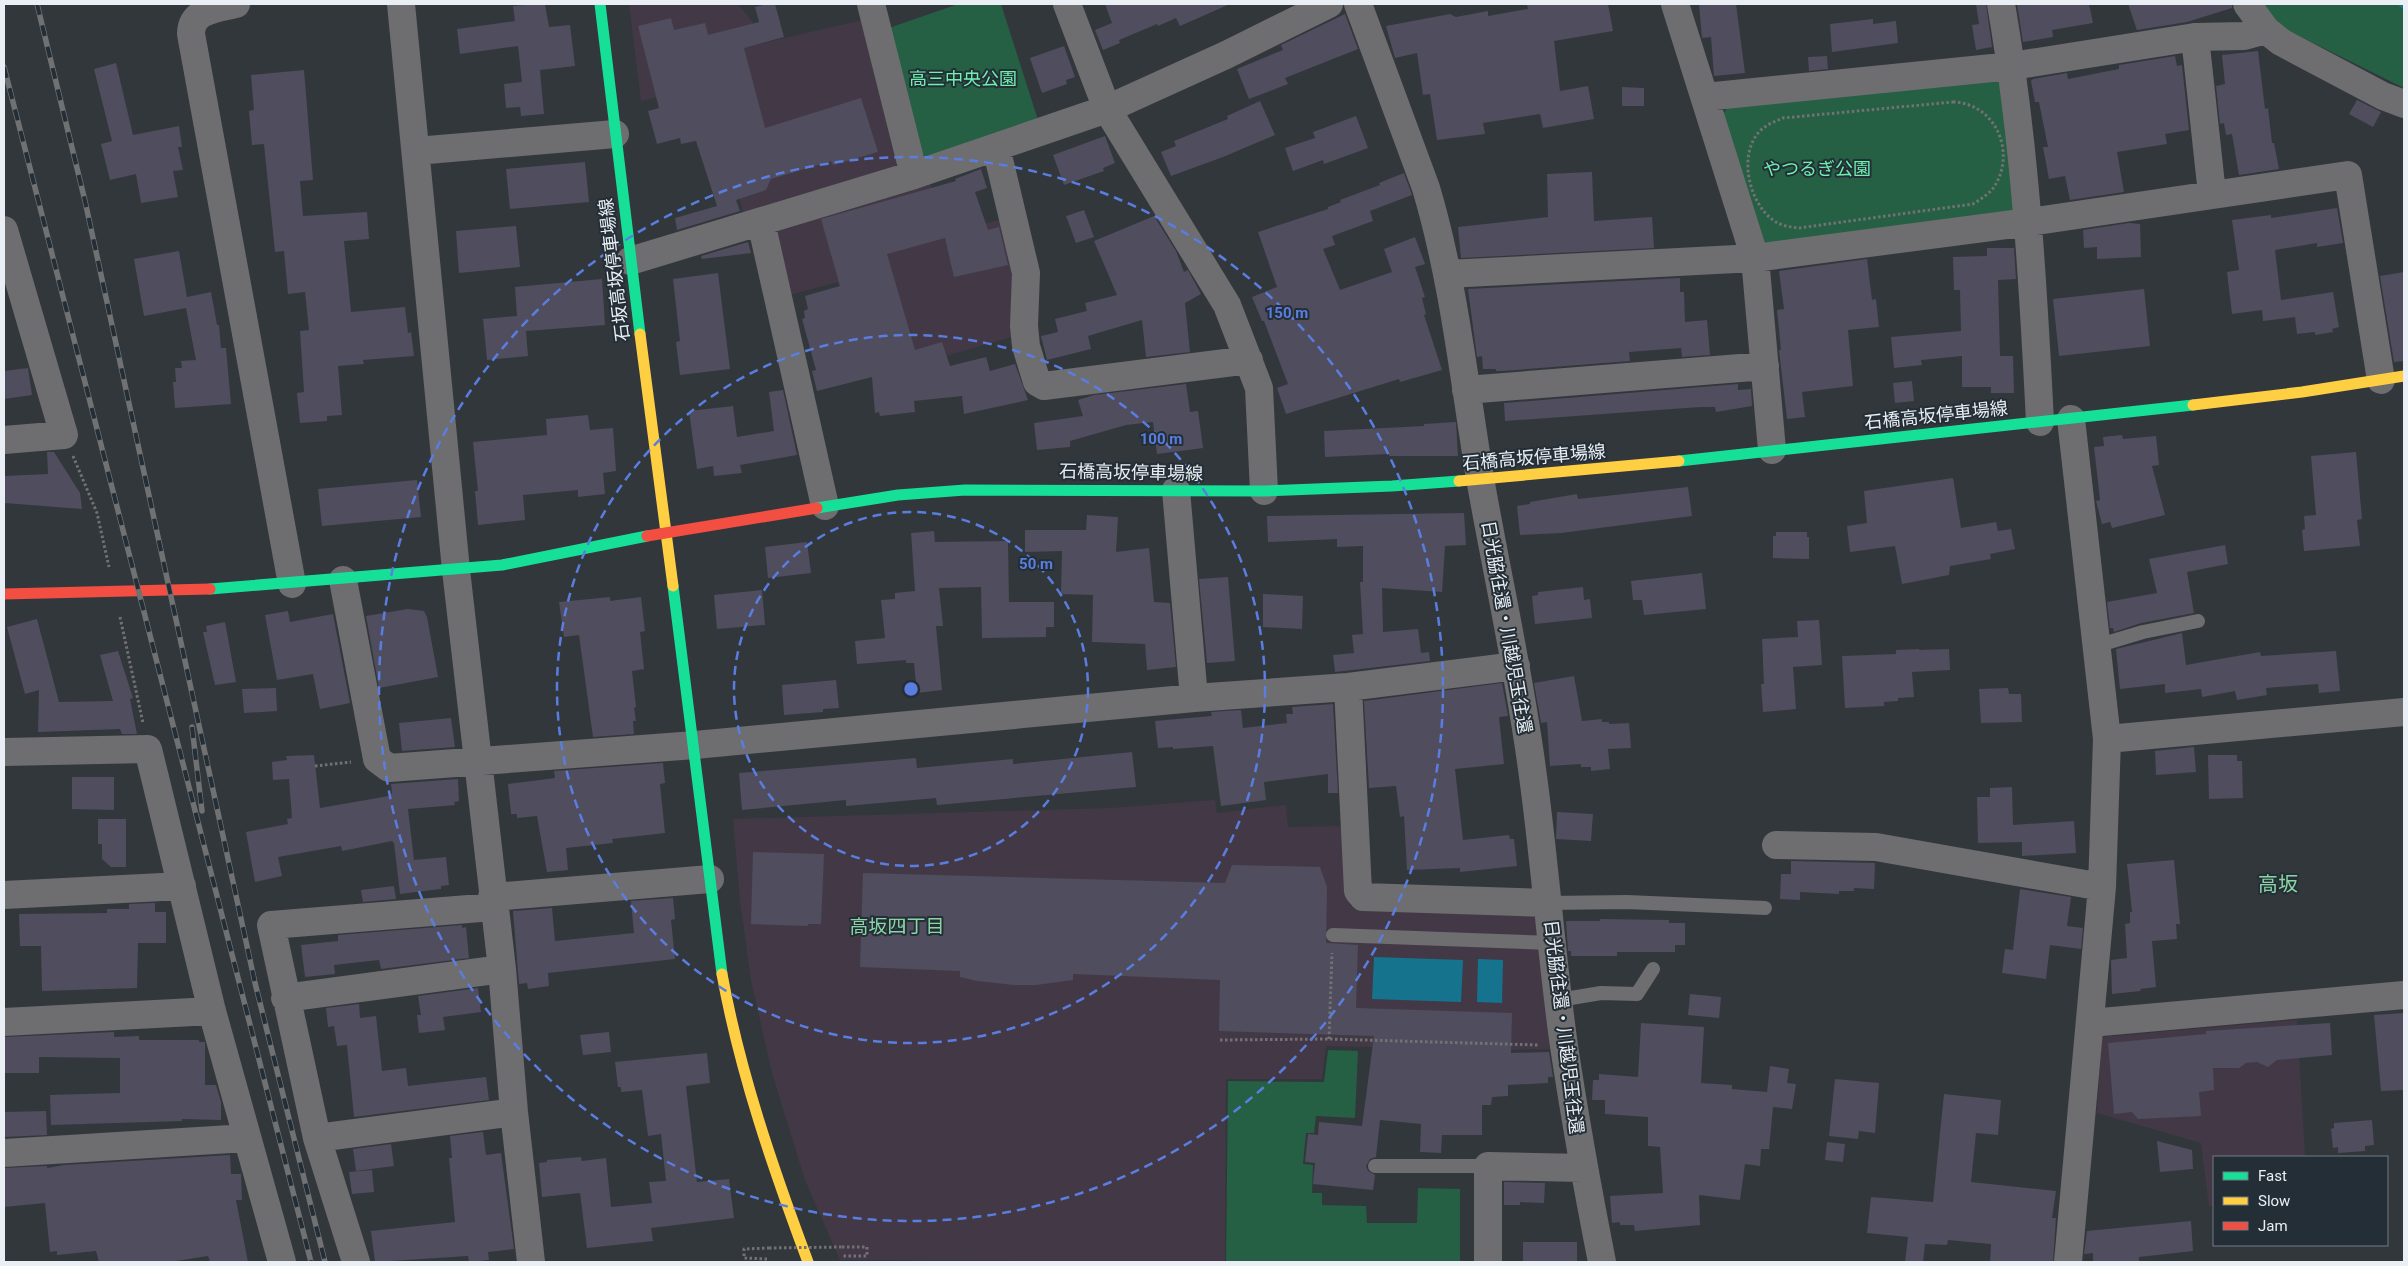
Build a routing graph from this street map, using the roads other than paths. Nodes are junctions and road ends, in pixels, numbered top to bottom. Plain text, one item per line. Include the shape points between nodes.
1 (236, 4) edge
2 (401, 4) edge
3 (600, 4) edge
4 (871, 4) edge
5 (1066, 4) edge
6 (1329, 4) edge
7 (1358, 4) edge
8 (1675, 4) edge
9 (2001, 4) edge
10 (2248, 4) edge
11 (2266, 30) junction
12 (2196, 37) junction
13 (2012, 66) junction
14 (1705, 97) junction
15 (2404, 104) edge
16 (1106, 109) junction
17 (615, 134) junction
18 (996, 147) junction
19 (416, 151) junction
20 (914, 175) junction
21 (2212, 194) junction
22 (761, 222) junction
23 (2029, 222) junction
24 (4, 230) edge
25 (1755, 258) junction
26 (630, 261) junction
27 (1447, 274) junction
28 (11, 287) edge
29 (1249, 360) junction
30 (1765, 366) junction
31 (2392, 378) edge
32 (1466, 390) junction
33 (2070, 419) junction
34 (2040, 422) junction
35 (4, 440) edge
36 (1772, 450) junction
37 (1480, 479) junction
38 (1176, 490) junction
39 (1264, 491) junction
40 (825, 506) junction
41 (664, 533) junction
42 (456, 570) junction
43 (343, 580) junction
44 (292, 584) junction
45 (4, 594) edge
46 (2198, 621) dead end
47 (2096, 646) junction
48 (1516, 666) junction
49 (1348, 687) junction
50 (1194, 698) junction
51 (2404, 712) edge
52 (2107, 739) junction
53 (695, 745) junction
54 (4, 752) edge
55 (477, 761) junction
56 (1776, 845) dead end
57 (710, 879) junction
58 (182, 886) junction
59 (2102, 888) junction
60 (4, 895) edge
61 (492, 902) junction
62 (1548, 903) junction
63 (1765, 908) dead end
64 (1333, 935) road end
65 (1553, 942) junction
66 (502, 969) junction
67 (1653, 969) dead end
68 (2404, 995) edge
69 (286, 998) junction
70 (1559, 1000) junction
71 (212, 1011) junction
72 (4, 1022) edge
73 (2090, 1023) junction
74 (514, 1112) junction
75 (247, 1138) junction
76 (317, 1138) junction
77 (4, 1154) edge
78 (1375, 1166) dead end
79 (1488, 1166) junction
80 (1583, 1168) junction
81 (282, 1262) edge
82 (356, 1262) edge
83 (531, 1262) edge
84 (808, 1262) edge
85 (1488, 1262) edge
86 (1602, 1262) edge
87 (2068, 1262) edge

1 - 44 street via 197,17 191,23 190,34
2 - 19 street
3 - 17 main road, 石坂高坂停車場線
4 - 20 street
5 - 16 street
6 - 16 street
7 - 27 street, 日光脇往還・川越児玉往還 via 1426,188
8 - 14 street
9 - 13 street
10 - 11 street
11 - 12 street via 2244,36
11 - 15 street via 2282,42
12 - 13 street
12 - 21 street
13 - 14 street
13 - 23 street
14 - 25 street
16 - 18 street
16 - 29 street via 1227,305
17 - 19 street
17 - 26 main road, 石坂高坂停車場線
18 - 20 street
18 - 29 street via 1026,273 1026,346 1037,382 1044,386
19 - 42 street
20 - 22 street
21 - 23 street
21 - 31 street via 2348,175
22 - 26 street
22 - 40 street
23 - 25 street
23 - 34 street
24 - 28 street
25 - 27 street
25 - 30 street
26 - 41 main road, 石坂高坂停車場線
27 - 32 street, 日光脇往還・川越児玉往還
28 - 35 street via 64,435
29 - 39 street via 1259,388
30 - 32 street
30 - 36 street
31 - 33 main road, 石橋高坂停車場線 via 2302,392
32 - 37 street, 日光脇往還・川越児玉往還
33 - 34 main road, 石橋高坂停車場線
33 - 47 street
34 - 36 main road, 石橋高坂停車場線
36 - 37 main road, 石橋高坂停車場線
37 - 39 main road, 石橋高坂停車場線
37 - 48 street, 日光脇往還・川越児玉往還
38 - 39 main road, 石橋高坂停車場線
38 - 40 main road, 石橋高坂停車場線 via 965,490 898,495
38 - 50 street
40 - 41 main road, 石橋高坂停車場線
41 - 42 main road, 石橋高坂停車場線 via 502,565
41 - 53 main road, 石坂高坂停車場線
42 - 43 main road, 石橋高坂停車場線
42 - 55 street
43 - 44 main road, 石橋高坂停車場線
43 - 55 street via 376,759 389,768
44 - 45 main road, 石橋高坂停車場線 via 193,590
46 - 47 lane
47 - 52 street
48 - 49 street
48 - 62 street, 日光脇往還・川越児玉往還
49 - 50 street
49 - 62 street via 1358,891 1363,897
50 - 53 street
51 - 52 street
52 - 59 street
53 - 55 street
53 - 57 main road, 石坂高坂停車場線
54 - 58 street via 148,749
55 - 61 street
56 - 59 street via 1876,847
57 - 61 street
57 - 84 main road, 石坂高坂停車場線 via 721,969 739,1051 760,1132
58 - 60 street
58 - 71 street
59 - 73 street
61 - 66 street
61 - 69 street via 271,925
62 - 63 lane via 1627,902
62 - 65 street, 日光脇往還・川越児玉往還
64 - 65 lane
65 - 70 street, 日光脇往還・川越児玉往還
66 - 69 street
66 - 74 street
67 - 70 lane via 1637,994 1601,992
68 - 73 street
69 - 76 street
70 - 80 street, 日光脇往還・川越児玉往還
71 - 72 street
71 - 75 street
73 - 87 street
74 - 76 street
74 - 83 street
75 - 77 street
75 - 81 street
76 - 82 street
78 - 79 lane
79 - 80 street
79 - 85 street
80 - 86 street, 日光脇往還・川越児玉往還

